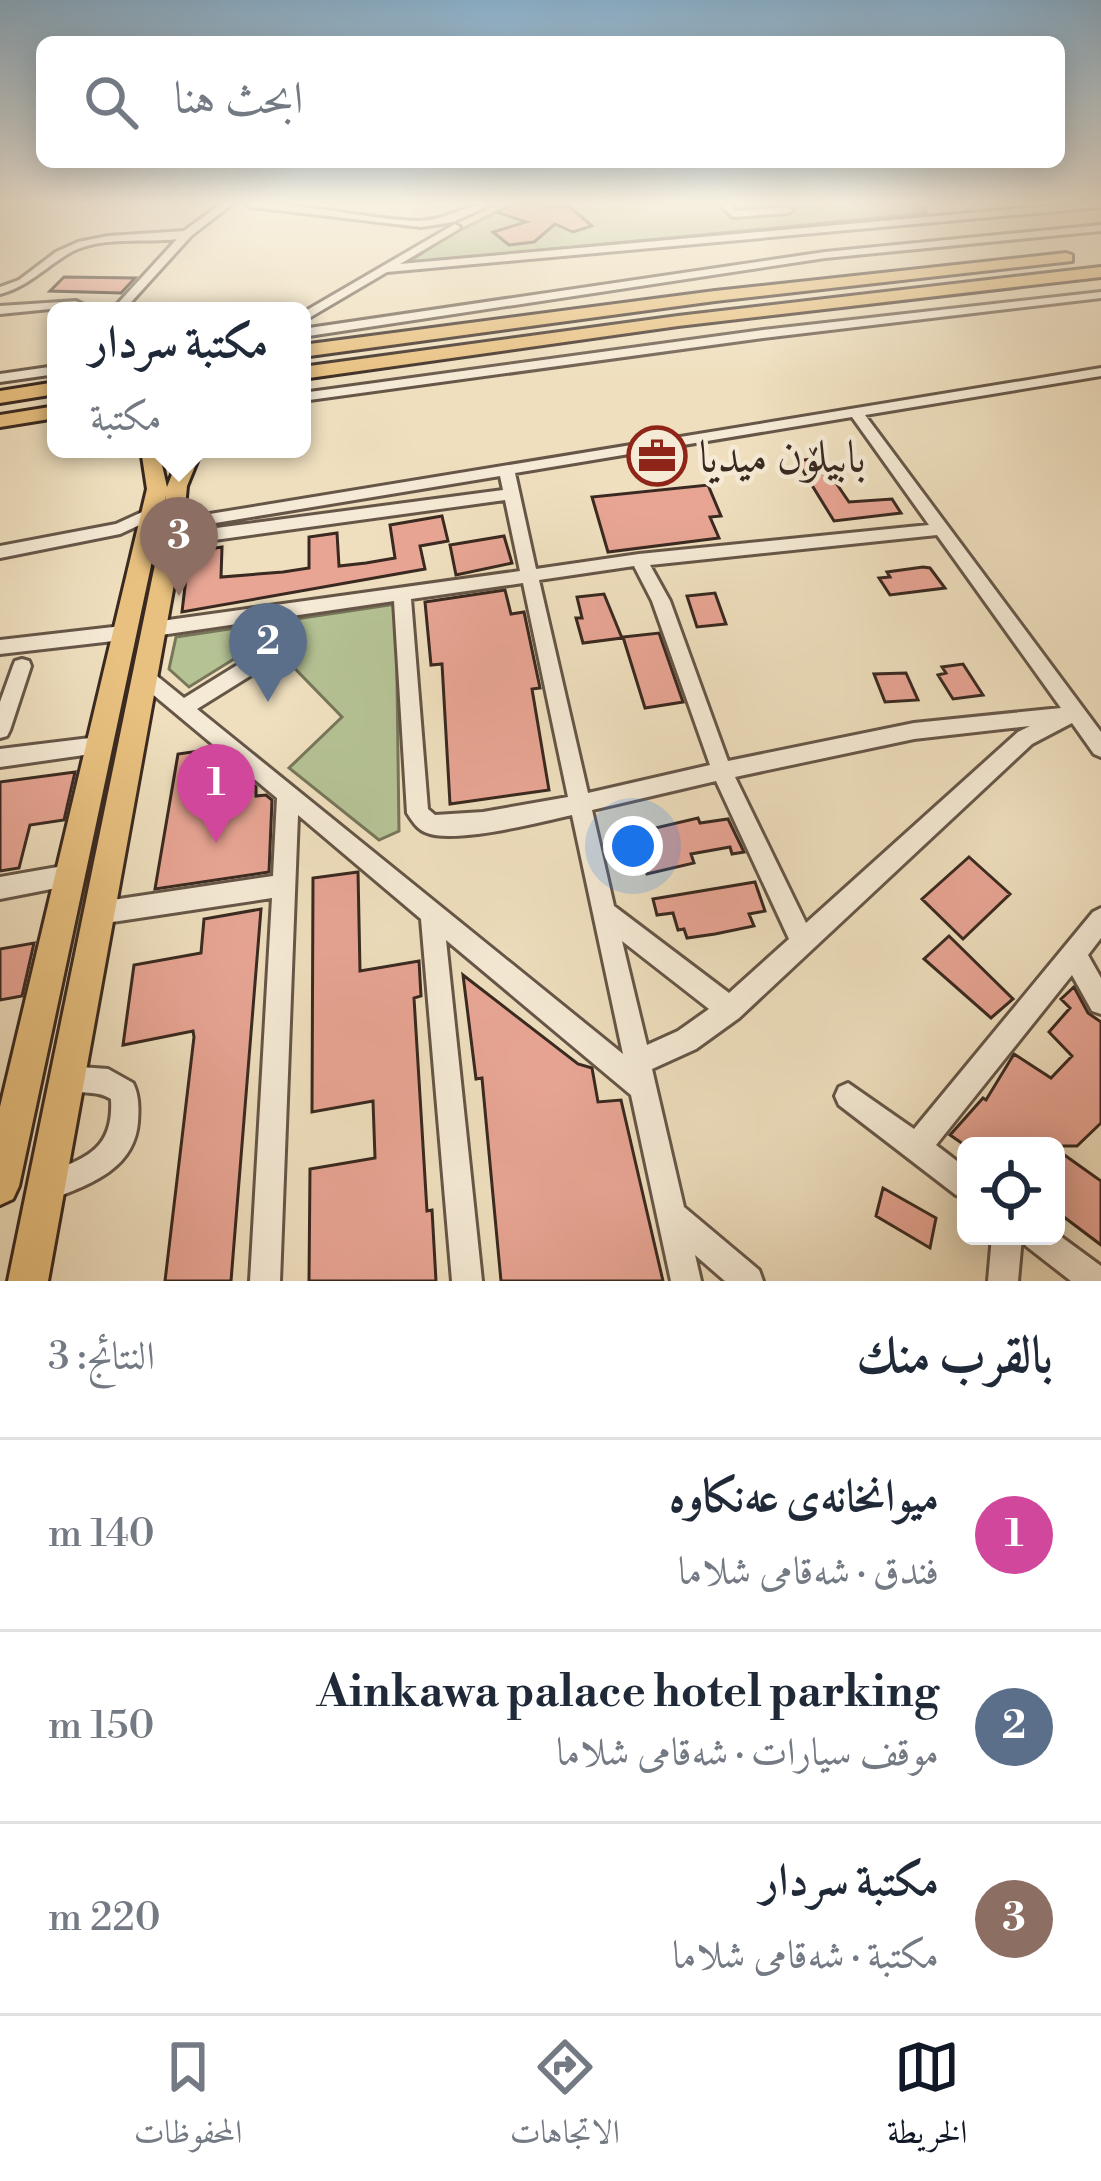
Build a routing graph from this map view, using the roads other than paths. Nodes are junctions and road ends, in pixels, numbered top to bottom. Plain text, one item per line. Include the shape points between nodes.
1 (49, 264) edge
2 (160, 264) edge
3 (392, 264) edge
4 (439, 264) edge
5 (765, 264) edge
6 (1010, 264) edge
7 (384, 269) junction
8 (1101, 272) edge
9 (21, 288) junction
10 (0, 290) edge
11 (1101, 295) edge
12 (125, 302) edge
13 (47, 306) edge
14 (3, 309) edge
15 (311, 313) edge
16 (311, 332) edge
17 (311, 350) edge
18 (47, 371) edge
19 (311, 372) edge
20 (1101, 372) edge
21 (0, 378) edge
22 (47, 389) edge
23 (0, 397) edge
24 (311, 397) edge
25 (856, 413) junction
26 (47, 415) edge
27 (10, 419) edge
28 (150, 458) edge
29 (188, 458) edge
30 (509, 483) junction
31 (942, 529) junction
32 (160, 530) junction
33 (1, 552) edge
34 (639, 560) junction
35 (530, 575) junction
36 (402, 594) junction
37 (138, 631) junction
38 (0, 647) edge
39 (254, 664) dead end
40 (22, 666) dead end
41 (145, 677) junction
42 (183, 708) junction
43 (1076, 715) junction
44 (0, 730) edge
45 (98, 745) junction
46 (1101, 748) edge
47 (0, 758) edge
48 (722, 771) junction
49 (288, 794) junction
50 (580, 803) junction
51 (69, 876) junction
52 (284, 885) junction
53 (0, 888) edge
54 (604, 911) junction
55 (99, 913) junction
56 (432, 914) junction
57 (1101, 920) edge
58 (803, 942) junction
59 (1074, 953) junction
60 (1101, 1002) edge
61 (730, 1009) junction
62 (638, 1062) junction
63 (67, 1079) junction
64 (644, 1088) junction
65 (848, 1096) dead end
66 (916, 1148) junction
67 (957, 1178) edge
68 (0, 1186) edge
69 (46, 1187) junction
70 (672, 1216) junction
71 (1006, 1245) edge
72 (1048, 1245) edge
73 (28, 1281) edge
74 (265, 1281) edge
75 (467, 1281) edge
76 (686, 1281) edge
77 (748, 1281) edge
78 (1004, 1281) edge
79 (1096, 1281) edge

1 - 9 street
2 - 12 street
3 - 7 street
4 - 7 street
5 - 16 street
6 - 17 highway
7 - 15 street
8 - 19 highway
9 - 10 street
9 - 14 street
11 - 24 street
13 - 14 street
18 - 21 street
20 - 25 street
22 - 23 highway
25 - 30 street
25 - 31 street
26 - 27 highway
28 - 32 main road
29 - 32 main road
30 - 32 street
30 - 35 street
31 - 34 street
31 - 43 street
32 - 33 street
32 - 33 street via 120,529
32 - 37 main road
34 - 35 street
34 - 48 street via 666,612
35 - 36 street
35 - 50 street
36 - 37 street
36 - 50 street via 421,819 437,826
37 - 38 street
37 - 41 main road
37 - 45 main road
39 - 42 street
40 - 44 street
41 - 42 street
41 - 55 main road
42 - 49 street
43 - 46 street
43 - 48 street via 953,722
43 - 58 street via 1025,738
45 - 47 street
45 - 51 main road
48 - 50 street
48 - 58 street
49 - 52 street
49 - 56 street
50 - 54 street
51 - 53 street
51 - 68 main road
52 - 55 street
52 - 74 street
54 - 61 street
54 - 62 street
55 - 63 main road
56 - 64 street
56 - 75 street
57 - 59 street
58 - 61 street
59 - 60 street
59 - 66 street
61 - 62 street
62 - 64 street
63 - 69 main road
63 - 69 street via 108,1082 124,1092 122,1142 109,1159
64 - 70 street
65 - 66 street
66 - 67 street
69 - 73 main road
70 - 76 street
70 - 77 street
71 - 78 street
72 - 79 street

